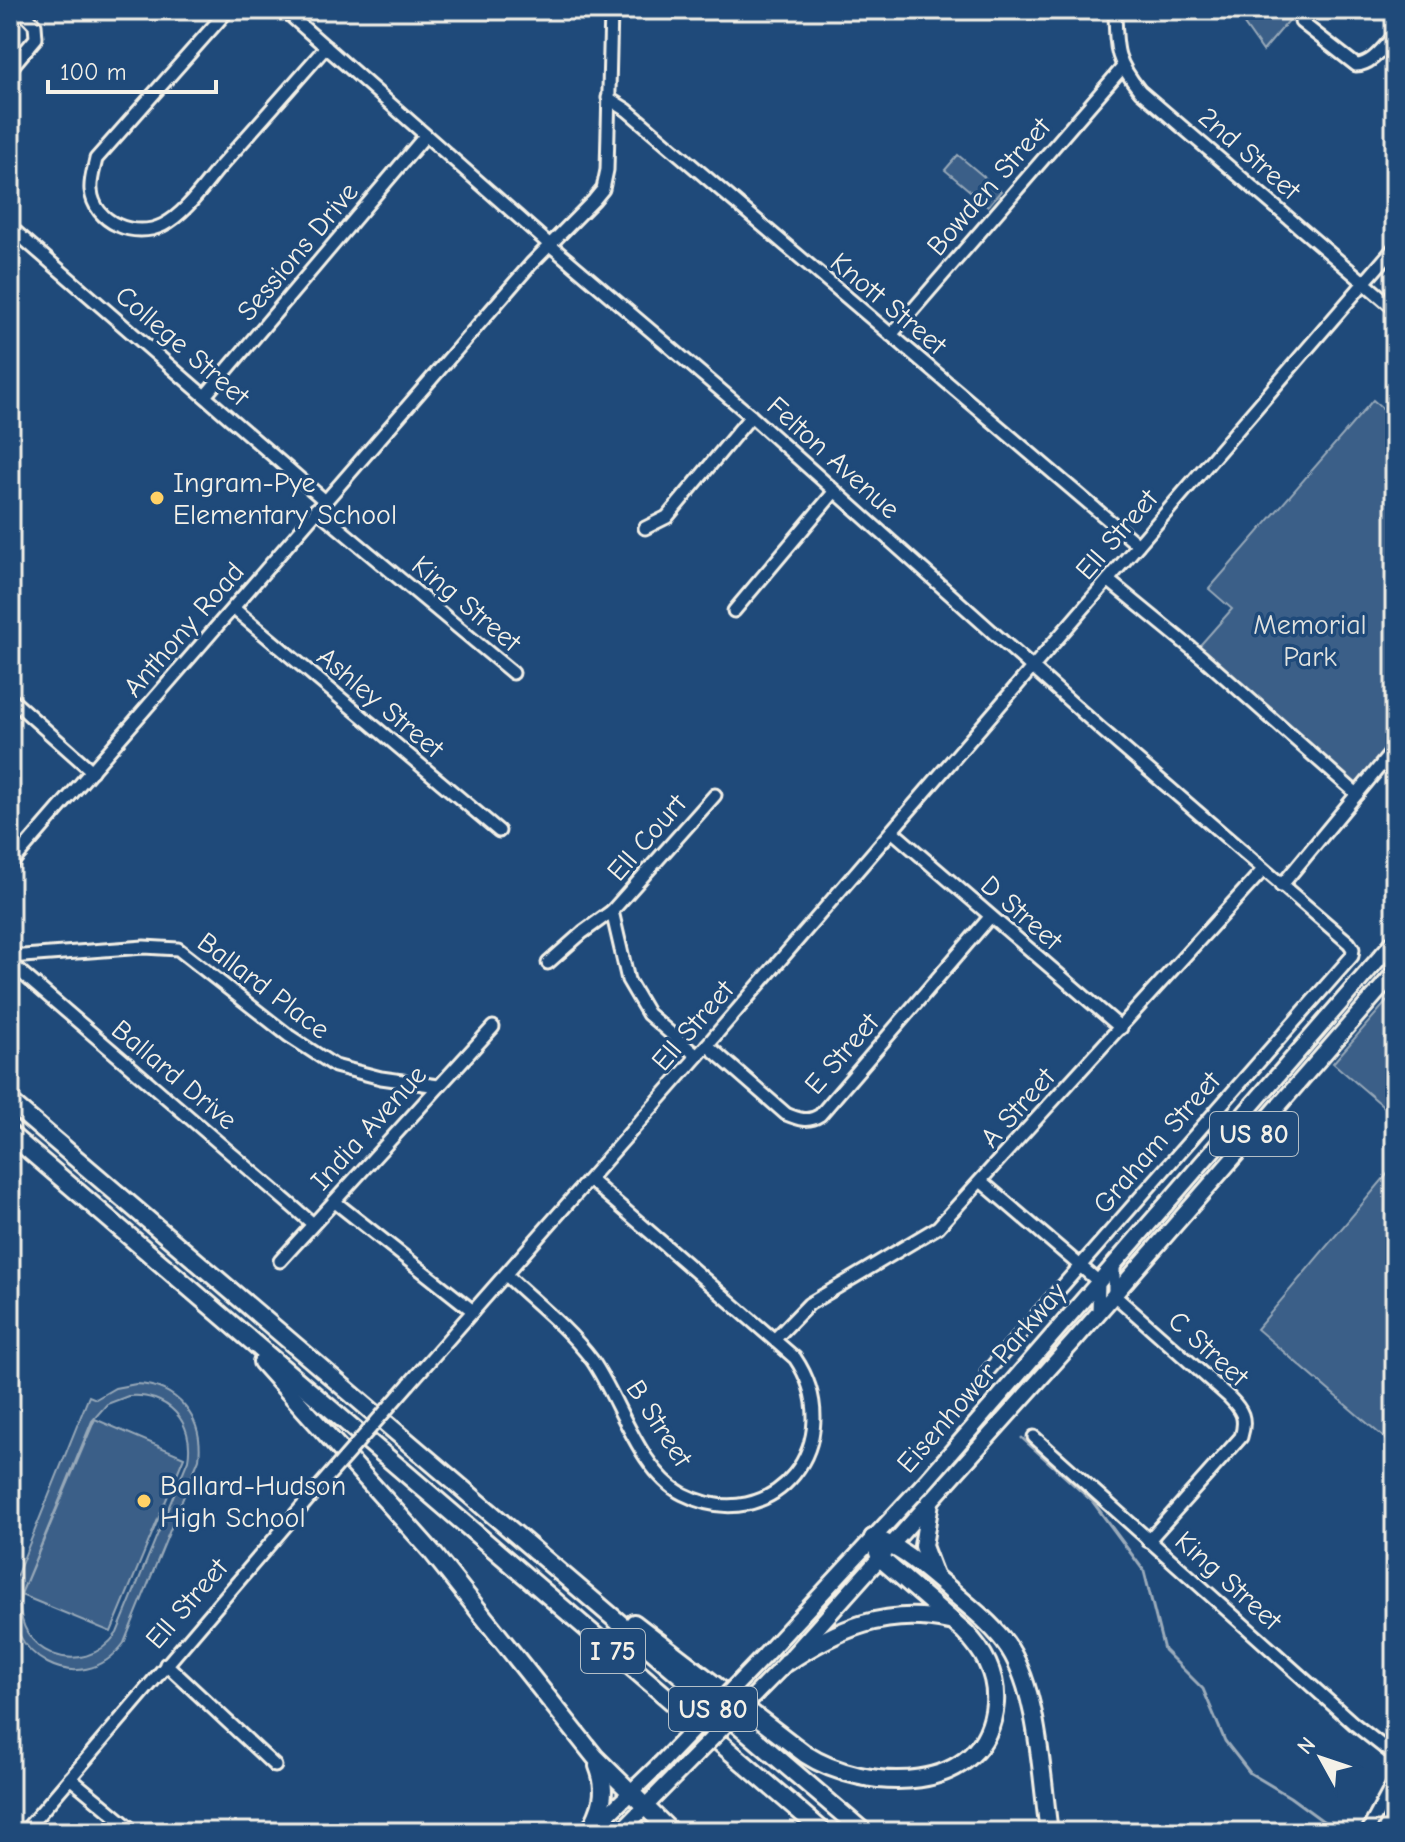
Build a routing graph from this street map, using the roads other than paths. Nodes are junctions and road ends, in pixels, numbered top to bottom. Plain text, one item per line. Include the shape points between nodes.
1 (21, 10) edge
2 (228, 10) edge
3 (284, 10) edge
4 (611, 10) edge
5 (1115, 10) edge
6 (1301, 22) dead end
7 (1395, 35) edge
8 (326, 47) junction
9 (1122, 68) junction
10 (10, 69) edge
11 (608, 98) junction
12 (425, 136) junction
13 (10, 227) edge
14 (550, 245) junction
15 (1395, 247) edge
16 (1364, 283) junction
17 (1395, 309) edge
18 (891, 335) junction
19 (205, 396) junction
20 (751, 416) junction
21 (835, 491) junction
22 (320, 504) junction
23 (645, 528) dead end
24 (1138, 545) junction
25 (1108, 580) junction
26 (233, 608) junction
27 (734, 611) dead end
28 (1034, 667) junction
29 (513, 673) dead end
30 (10, 698) edge
31 (1395, 748) edge
32 (92, 771) junction
33 (1357, 794) junction
34 (715, 795) dead end
35 (499, 831) dead end
36 (892, 831) junction
37 (10, 865) edge
38 (1263, 870) junction
39 (1281, 886) junction
40 (612, 911) junction
41 (990, 917) junction
42 (1395, 940) edge
43 (1349, 943) joint
44 (10, 957) edge
45 (548, 963) dead end
46 (1395, 972) edge
47 (493, 1027) dead end
48 (1121, 1028) junction
49 (707, 1045) junction
50 (697, 1056) junction
51 (438, 1086) junction
52 (10, 1102) edge
53 (10, 1134) edge
54 (590, 1180) junction
55 (982, 1182) junction
56 (335, 1202) junction
57 (313, 1224) junction
58 (280, 1261) dead end
59 (1114, 1265) junction
60 (1080, 1266) junction
61 (506, 1275) junction
62 (1099, 1282) junction
63 (1114, 1295) junction
64 (473, 1311) junction
65 (1098, 1313) junction
66 (222, 1316) junction
67 (775, 1339) junction
68 (987, 1372) dead end
69 (1034, 1437) dead end
70 (930, 1502) junction
71 (873, 1538) junction
72 (1148, 1541) junction
73 (892, 1544) junction
74 (880, 1558) junction
75 (937, 1579) junction
76 (571, 1580) junction
77 (953, 1622) junction
78 (786, 1663) junction
79 (166, 1664) junction
80 (1395, 1756) edge
81 (595, 1757) junction
82 (275, 1766) dead end
83 (70, 1778) junction
84 (1395, 1780) edge
85 (630, 1794) junction
86 (644, 1807) junction
87 (24, 1832) edge
88 (135, 1832) edge
89 (590, 1832) edge
90 (620, 1832) edge
91 (671, 1832) edge
92 (824, 1832) edge
93 (864, 1832) edge
94 (1049, 1832) edge
95 (1367, 1832) edge

1 - 10 street via 36,29 34,43
2 - 8 street via 96,159 91,190 110,222 135,230 166,224
3 - 8 street, Felton Avenue
4 - 11 street, Anthony Road
5 - 9 street
6 - 7 street via 1356,65 1369,62
8 - 12 street, Felton Avenue
9 - 16 street, 2nd Street via 1140,91
9 - 18 street, Bowden Street
11 - 14 street, Anthony Road via 603,189
11 - 18 street, Knott Street
12 - 14 street, Felton Avenue
12 - 19 street, Sessions Drive
13 - 19 street, College Street
14 - 20 street, Felton Avenue
14 - 22 street, Anthony Road
15 - 16 street, Ell Street
16 - 17 street, 2nd Street
16 - 24 street, Ell Street
18 - 24 street, Knott Street
19 - 22 street, College Street
20 - 21 street, Felton Avenue
20 - 23 street via 667,517
21 - 27 street
21 - 28 street, Felton Avenue
22 - 26 street, Anthony Road
22 - 29 street, King Street
24 - 25 street, Ell Street
25 - 28 street, Ell Street
25 - 33 street
26 - 32 street, Anthony Road
26 - 35 street, Ashley Street
28 - 36 street, Ell Street
28 - 38 street, Felton Avenue
30 - 32 street
31 - 33 street
32 - 37 street, Anthony Road
33 - 39 street
34 - 40 street, Ell Court
36 - 41 street, D Street
36 - 49 street, Ell Street
38 - 39 street, Felton Avenue
38 - 48 street, A Street
39 - 43 street, Felton Avenue
40 - 45 street, Ell Court
40 - 50 street, Ell Court via 628,980 648,1014
41 - 48 street, D Street
41 - 49 street, E Street via 813,1119 786,1114
42 - 59 main road, Eisenhower Parkway / US 80
43 - 60 street, Graham Street via 1352,956
44 - 51 street, Ballard Place via 178,949 335,1066
44 - 57 street, Ballard Drive via 16,968
46 - 63 main road, Eisenhower Parkway / US 80
47 - 51 street, India Avenue
48 - 55 street, A Street
49 - 50 street, Ell Street
50 - 54 street, Ell Street
51 - 56 street, India Avenue
52 - 76 highway, I 75
53 - 66 highway, I 75
54 - 61 street, Ell Street
54 - 67 street, B Street
55 - 60 street
55 - 67 street, A Street via 938,1227 800,1312
56 - 57 street, India Avenue
56 - 64 street
57 - 58 street, India Avenue
59 - 62 main road, Eisenhower Parkway / US 80
59 - 63 street
60 - 62 street
60 - 68 street, Graham Street
61 - 64 street, Ell Street
61 - 67 street, B Street via 593,1362 642,1450 669,1485 715,1507 746,1504 780,1489 810,1450 815,1408 805,1373
62 - 65 street
62 - 71 main road, Eisenhower Parkway / US 80
63 - 65 main road, Eisenhower Parkway / US 80
63 - 72 street, C Street via 1229,1397 1244,1418 1241,1437
64 - 79 street, Ell Street, bridge
65 - 70 main road, Eisenhower Parkway / US 80
66 - 81 highway via 432,1552
66 - 92 highway, I 75
69 - 72 street, King Street
70 - 73 main road, Eisenhower Parkway / US 80
70 - 75 highway via 923,1546
71 - 73 highway
71 - 74 highway
71 - 85 main road, Eisenhower Parkway / US 80, bridge
72 - 80 street, King Street
73 - 74 main road, Eisenhower Parkway / US 80
73 - 75 highway
74 - 77 highway
74 - 78 main road, Eisenhower Parkway / US 80
75 - 94 highway via 995,1631 1023,1675
76 - 77 highway via 666,1645 805,1754 845,1774 875,1780 903,1781 945,1772 971,1755 990,1728 995,1698 990,1667
76 - 93 highway, I 75
77 - 78 highway via 911,1615 875,1619 830,1636
78 - 86 main road, Eisenhower Parkway / US 80, bridge
79 - 82 street
79 - 83 street, Ell Street
81 - 85 highway
81 - 89 highway via 605,1792
83 - 87 street, Ell Street
83 - 88 street
84 - 95 street
85 - 86 highway
85 - 89 main road, Eisenhower Parkway / US 80
86 - 90 main road, Eisenhower Parkway / US 80
86 - 91 highway

